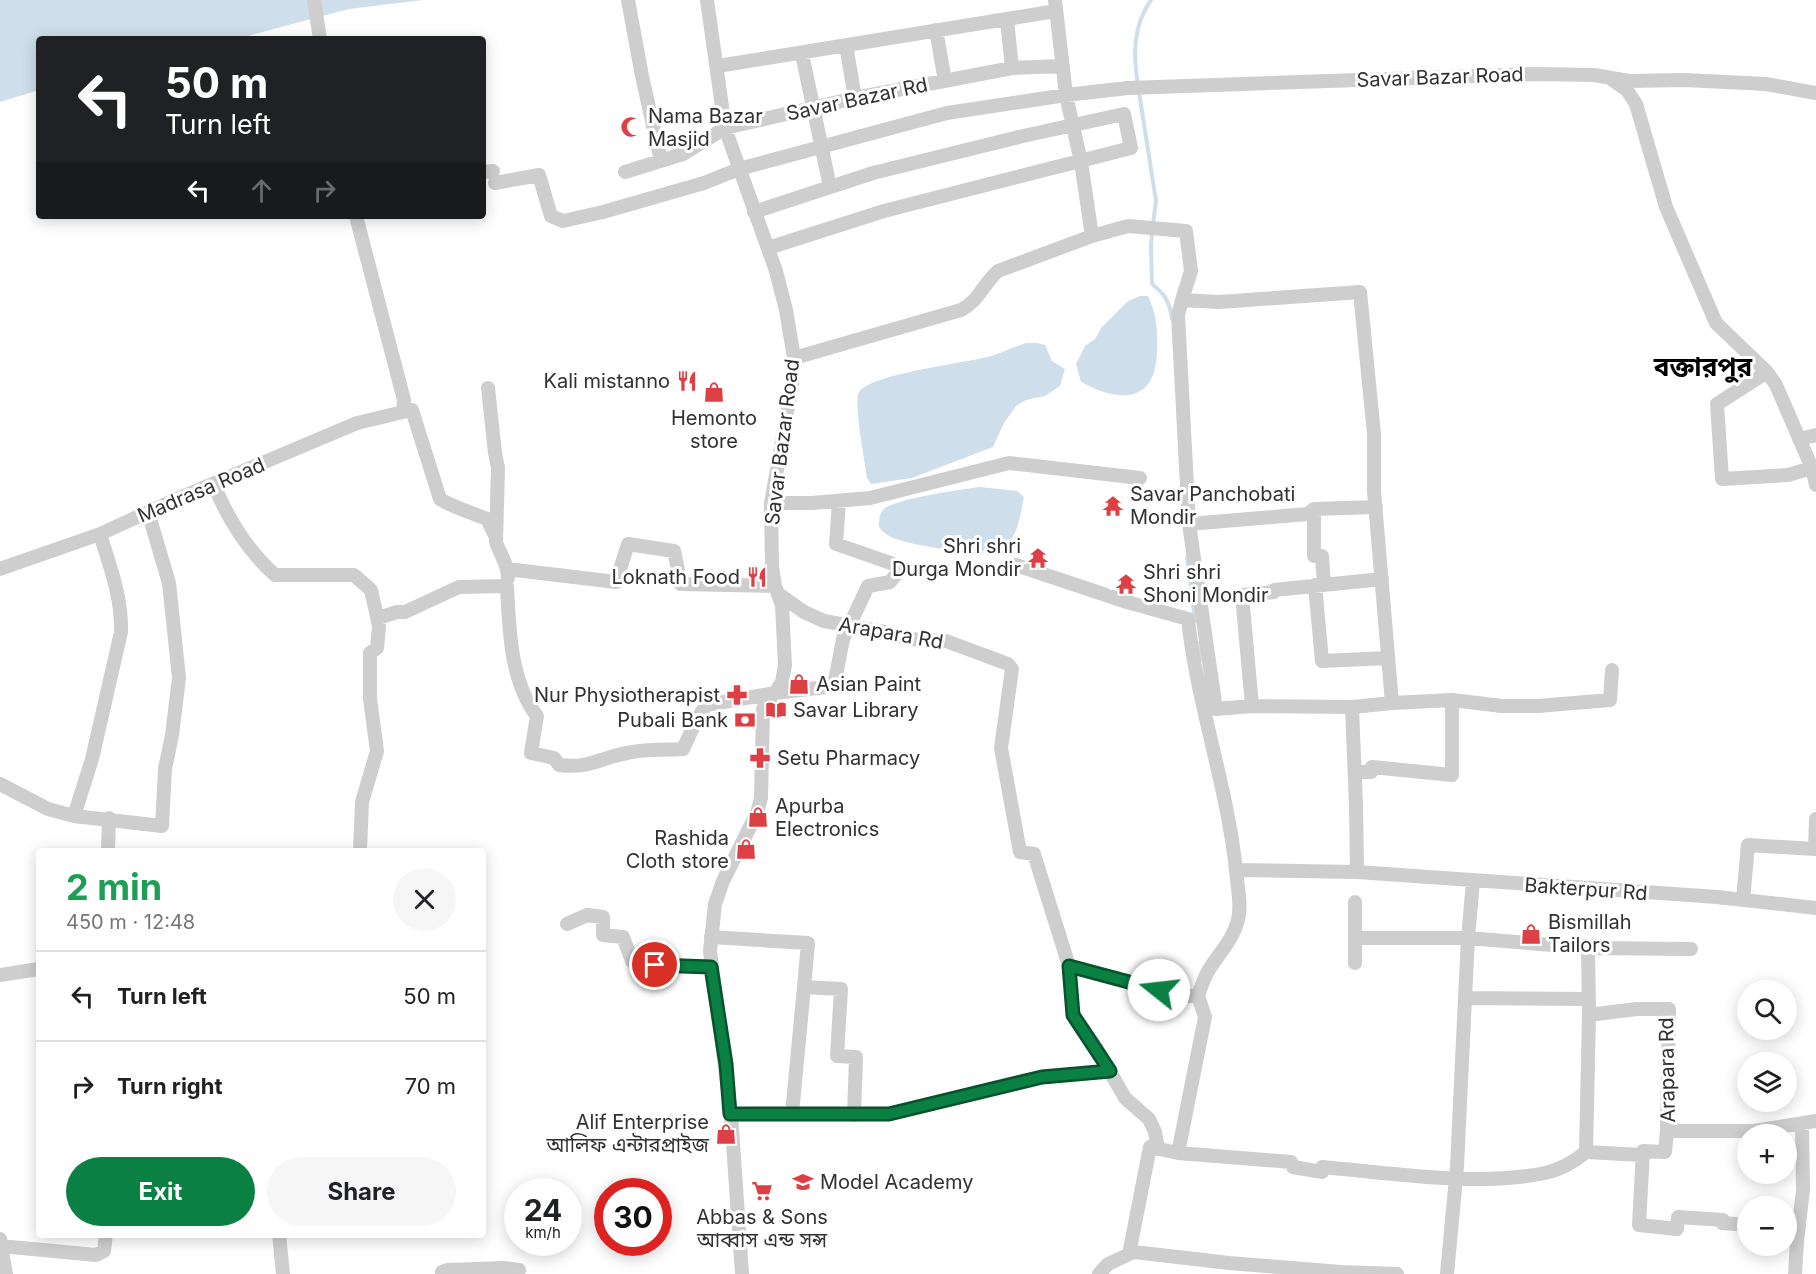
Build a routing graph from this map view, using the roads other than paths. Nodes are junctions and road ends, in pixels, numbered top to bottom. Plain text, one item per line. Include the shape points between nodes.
1 (314, 0) edge
2 (628, 0) edge
3 (707, 0) edge
4 (1056, 6) edge
5 (1007, 20) junction
6 (936, 30) junction
7 (320, 36) edge
8 (846, 45) junction
9 (802, 54) junction
10 (718, 66) junction
11 (1062, 66) junction
12 (1012, 68) junction
13 (1609, 78) junction
14 (945, 81) junction
15 (1815, 93) edge
16 (1066, 95) junction
17 (855, 98) junction
18 (814, 107) junction
19 (1073, 126) junction
20 (725, 128) junction
21 (822, 147) junction
22 (661, 161) junction
23 (1081, 162) junction
24 (739, 169) junction
25 (625, 172) dead end
26 (490, 175) edge
27 (830, 187) junction
28 (754, 212) junction
29 (357, 219) edge
30 (1092, 236) junction
31 (768, 248) junction
32 (1182, 300) junction
33 (794, 358) junction
34 (1767, 372) junction
35 (488, 388) dead end
36 (407, 411) junction
37 (1816, 435) edge
38 (1799, 439) junction
39 (1812, 468) junction
40 (1140, 478) dead end
41 (1816, 484) edge
42 (214, 485) junction
43 (839, 502) junction
44 (771, 503) junction
45 (1376, 507) junction
46 (1314, 509) junction
47 (148, 512) junction
48 (1189, 524) junction
49 (100, 534) junction
50 (496, 536) junction
51 (1016, 565) dead end
52 (0, 569) edge
53 (507, 569) junction
54 (1382, 579) junction
55 (1319, 585) junction
56 (507, 586) junction
57 (778, 590) junction
58 (378, 618) junction
59 (848, 626) junction
60 (1388, 658) junction
61 (1612, 670) dead end
62 (775, 693) junction
63 (1452, 700) junction
64 (1392, 703) junction
65 (1252, 706) junction
66 (1352, 707) junction
67 (1355, 772) junction
68 (0, 784) edge
69 (74, 816) junction
70 (109, 818) junction
71 (1816, 819) edge
72 (108, 848) edge
73 (360, 848) edge
74 (1236, 870) junction
75 (1357, 872) junction
76 (1473, 881) junction
77 (1743, 900) junction
78 (1355, 902) dead end
79 (1816, 908) edge
80 (567, 924) dead end
81 (711, 937) junction
82 (1355, 938) junction
83 (1468, 938) junction
84 (1588, 948) junction
85 (1691, 949) dead end
86 (1355, 963) dead end
87 (1069, 966) junction
88 (711, 967) junction
89 (36, 969) edge
90 (0, 975) edge
91 (804, 987) junction
92 (1197, 996) junction
93 (1465, 998) junction
94 (1589, 999) junction
95 (1589, 1015) junction
96 (1110, 1071) junction
97 (730, 1114) junction
98 (792, 1114) junction
99 (854, 1114) junction
100 (1809, 1122) edge
101 (1667, 1131) junction
102 (1158, 1149) junction
103 (1586, 1152) junction
104 (1178, 1153) junction
105 (1642, 1155) junction
106 (1456, 1178) junction
107 (1797, 1211) edge
108 (1737, 1224) edge
109 (106, 1238) edge
110 (279, 1238) edge
111 (0, 1244) edge
112 (1129, 1254) junction
113 (1794, 1256) edge
114 (6, 1274) edge
115 (283, 1274) edge
116 (442, 1274) edge
117 (518, 1274) edge
118 (742, 1274) edge
119 (1099, 1274) edge
120 (1397, 1274) edge
121 (1447, 1274) edge
122 (1795, 1274) edge

1 - 7 street
2 - 22 street
3 - 10 street, Savar Bazar Road
4 - 5 street
4 - 11 street
5 - 6 street
5 - 12 street
6 - 8 street
6 - 14 street
8 - 9 street
8 - 17 street
9 - 10 street
9 - 18 street
10 - 20 street, Savar Bazar Road
11 - 12 street, Savar Bazar Rd
11 - 16 street
12 - 14 street, Savar Bazar Rd
13 - 15 street, Savar Bazar Road via 1766,84
13 - 16 street, Savar Bazar Road via 1534,74 1155,86
13 - 34 street via 1627,90 1636,104 1666,207 1716,323
14 - 17 street, Savar Bazar Rd
16 - 19 street
16 - 21 street, Savar Bazar Road via 947,113
17 - 18 street, Savar Bazar Rd
18 - 20 street, Savar Bazar Rd
18 - 21 street
19 - 23 street
19 - 23 street via 1124,114 1131,148
19 - 27 street via 873,172
20 - 22 street, Savar Bazar Rd via 683,154
20 - 24 street, Savar Bazar Road
21 - 24 street, Savar Bazar Road
21 - 27 street
22 - 25 street, Savar Bazar Rd
23 - 30 street
23 - 31 street via 884,211
24 - 26 street via 704,183 563,221 551,216 539,175
24 - 28 street, Savar Bazar Road
27 - 28 street
28 - 31 street, Savar Bazar Road
29 - 36 street
30 - 32 street via 1128,226 1186,231 1191,271
30 - 33 street via 998,271 973,304 961,310
31 - 33 street, Savar Bazar Road via 786,310
32 - 45 street via 1219,302 1360,292 1374,434
32 - 48 street via 1178,315
33 - 44 street, Savar Bazar Road
34 - 38 street
34 - 39 street via 1717,404 1722,479 1788,475
35 - 50 street via 498,468
36 - 42 street, Madrasa Road via 357,423
36 - 50 street via 440,499 487,519
37 - 38 street
38 - 39 street
39 - 41 street
40 - 43 street via 1009,464 887,495
42 - 47 street, Madrasa Road
42 - 58 street via 240,537 275,575 354,575 371,590
43 - 44 street
43 - 59 street via 836,544 902,567 890,582 868,586
44 - 57 street, Savar Bazar Road via 771,557
45 - 46 street
45 - 54 street
46 - 48 street via 1308,514
46 - 55 street via 1314,556 1322,556
47 - 49 street, Madrasa Road
47 - 70 street via 169,583 179,678 165,769 162,826
48 - 65 street via 1216,709
49 - 52 street, Madrasa Road
49 - 69 street via 117,586 121,632 94,750
50 - 53 street
51 - 74 street via 1188,619 1191,651
53 - 56 street
53 - 57 street via 616,582 628,544 674,551 681,584
54 - 55 street
54 - 60 street
55 - 60 street via 1322,661
55 - 65 street via 1242,595
56 - 58 street via 459,587 405,612
56 - 62 street via 508,623 517,672 528,704 537,716 531,753 554,759 559,765 596,763 627,752 683,749 706,705
57 - 59 street, Arapara Rd via 804,612
57 - 62 street, Savar Bazar Road via 785,626 785,664 782,682
58 - 73 street via 377,648 370,653 370,699 377,751 362,802
59 - 62 street via 834,686
59 - 87 street, Arapara Rd via 909,639 946,641 1008,664 1012,669 1001,748 1020,852 1034,854
60 - 64 street
61 - 63 street via 1610,700 1502,706
62 - 81 street, Savar Bazar Road via 763,710 761,798 723,881 715,904
63 - 64 street
63 - 67 street via 1452,775 1372,767 1371,772
64 - 66 street
65 - 66 street
66 - 67 street
67 - 75 street
68 - 69 street via 48,809
69 - 70 street
70 - 72 street
71 - 77 street via 1815,849 1748,845
74 - 75 street, Bakterpur Rd
74 - 92 street via 1239,919
75 - 76 street, Bakterpur Rd
76 - 77 street, Bakterpur Rd
76 - 83 street
77 - 79 street, Bakterpur Rd
78 - 82 street
80 - 88 street via 587,915 603,917 603,935 623,937 637,965
81 - 88 street, Savar Bazar Road
81 - 91 street via 808,943
82 - 83 street
82 - 86 street
83 - 84 street
83 - 93 street
84 - 85 street
84 - 94 street
87 - 92 street via 1176,996
87 - 96 street via 1073,1015
88 - 97 street, Savar Bazar Road
89 - 90 street
91 - 98 street
91 - 99 street via 841,989 837,1056 856,1057
92 - 104 street via 1206,1017
93 - 94 street
93 - 106 street
94 - 95 street
95 - 101 street, Arapara Rd via 1669,1009
95 - 103 street
96 - 99 street via 1042,1077 889,1114
96 - 102 street via 1125,1098 1149,1119
97 - 98 street
97 - 118 street, Savar Bazar Road
98 - 99 street
100 - 101 street, Arapara Rd via 1753,1131
100 - 107 street via 1803,1190
101 - 105 street via 1665,1152 1642,1151
102 - 104 street
102 - 112 street via 1150,1147
103 - 105 street
103 - 106 street via 1546,1173
104 - 106 street via 1291,1162 1293,1167 1322,1172 1323,1167
105 - 108 street via 1638,1225 1677,1229 1678,1217
106 - 121 street
109 - 111 street via 100,1254
110 - 115 street
111 - 114 street
112 - 119 street via 1108,1264
112 - 120 street
113 - 122 street
116 - 117 street via 447,1270 504,1268 519,1270

